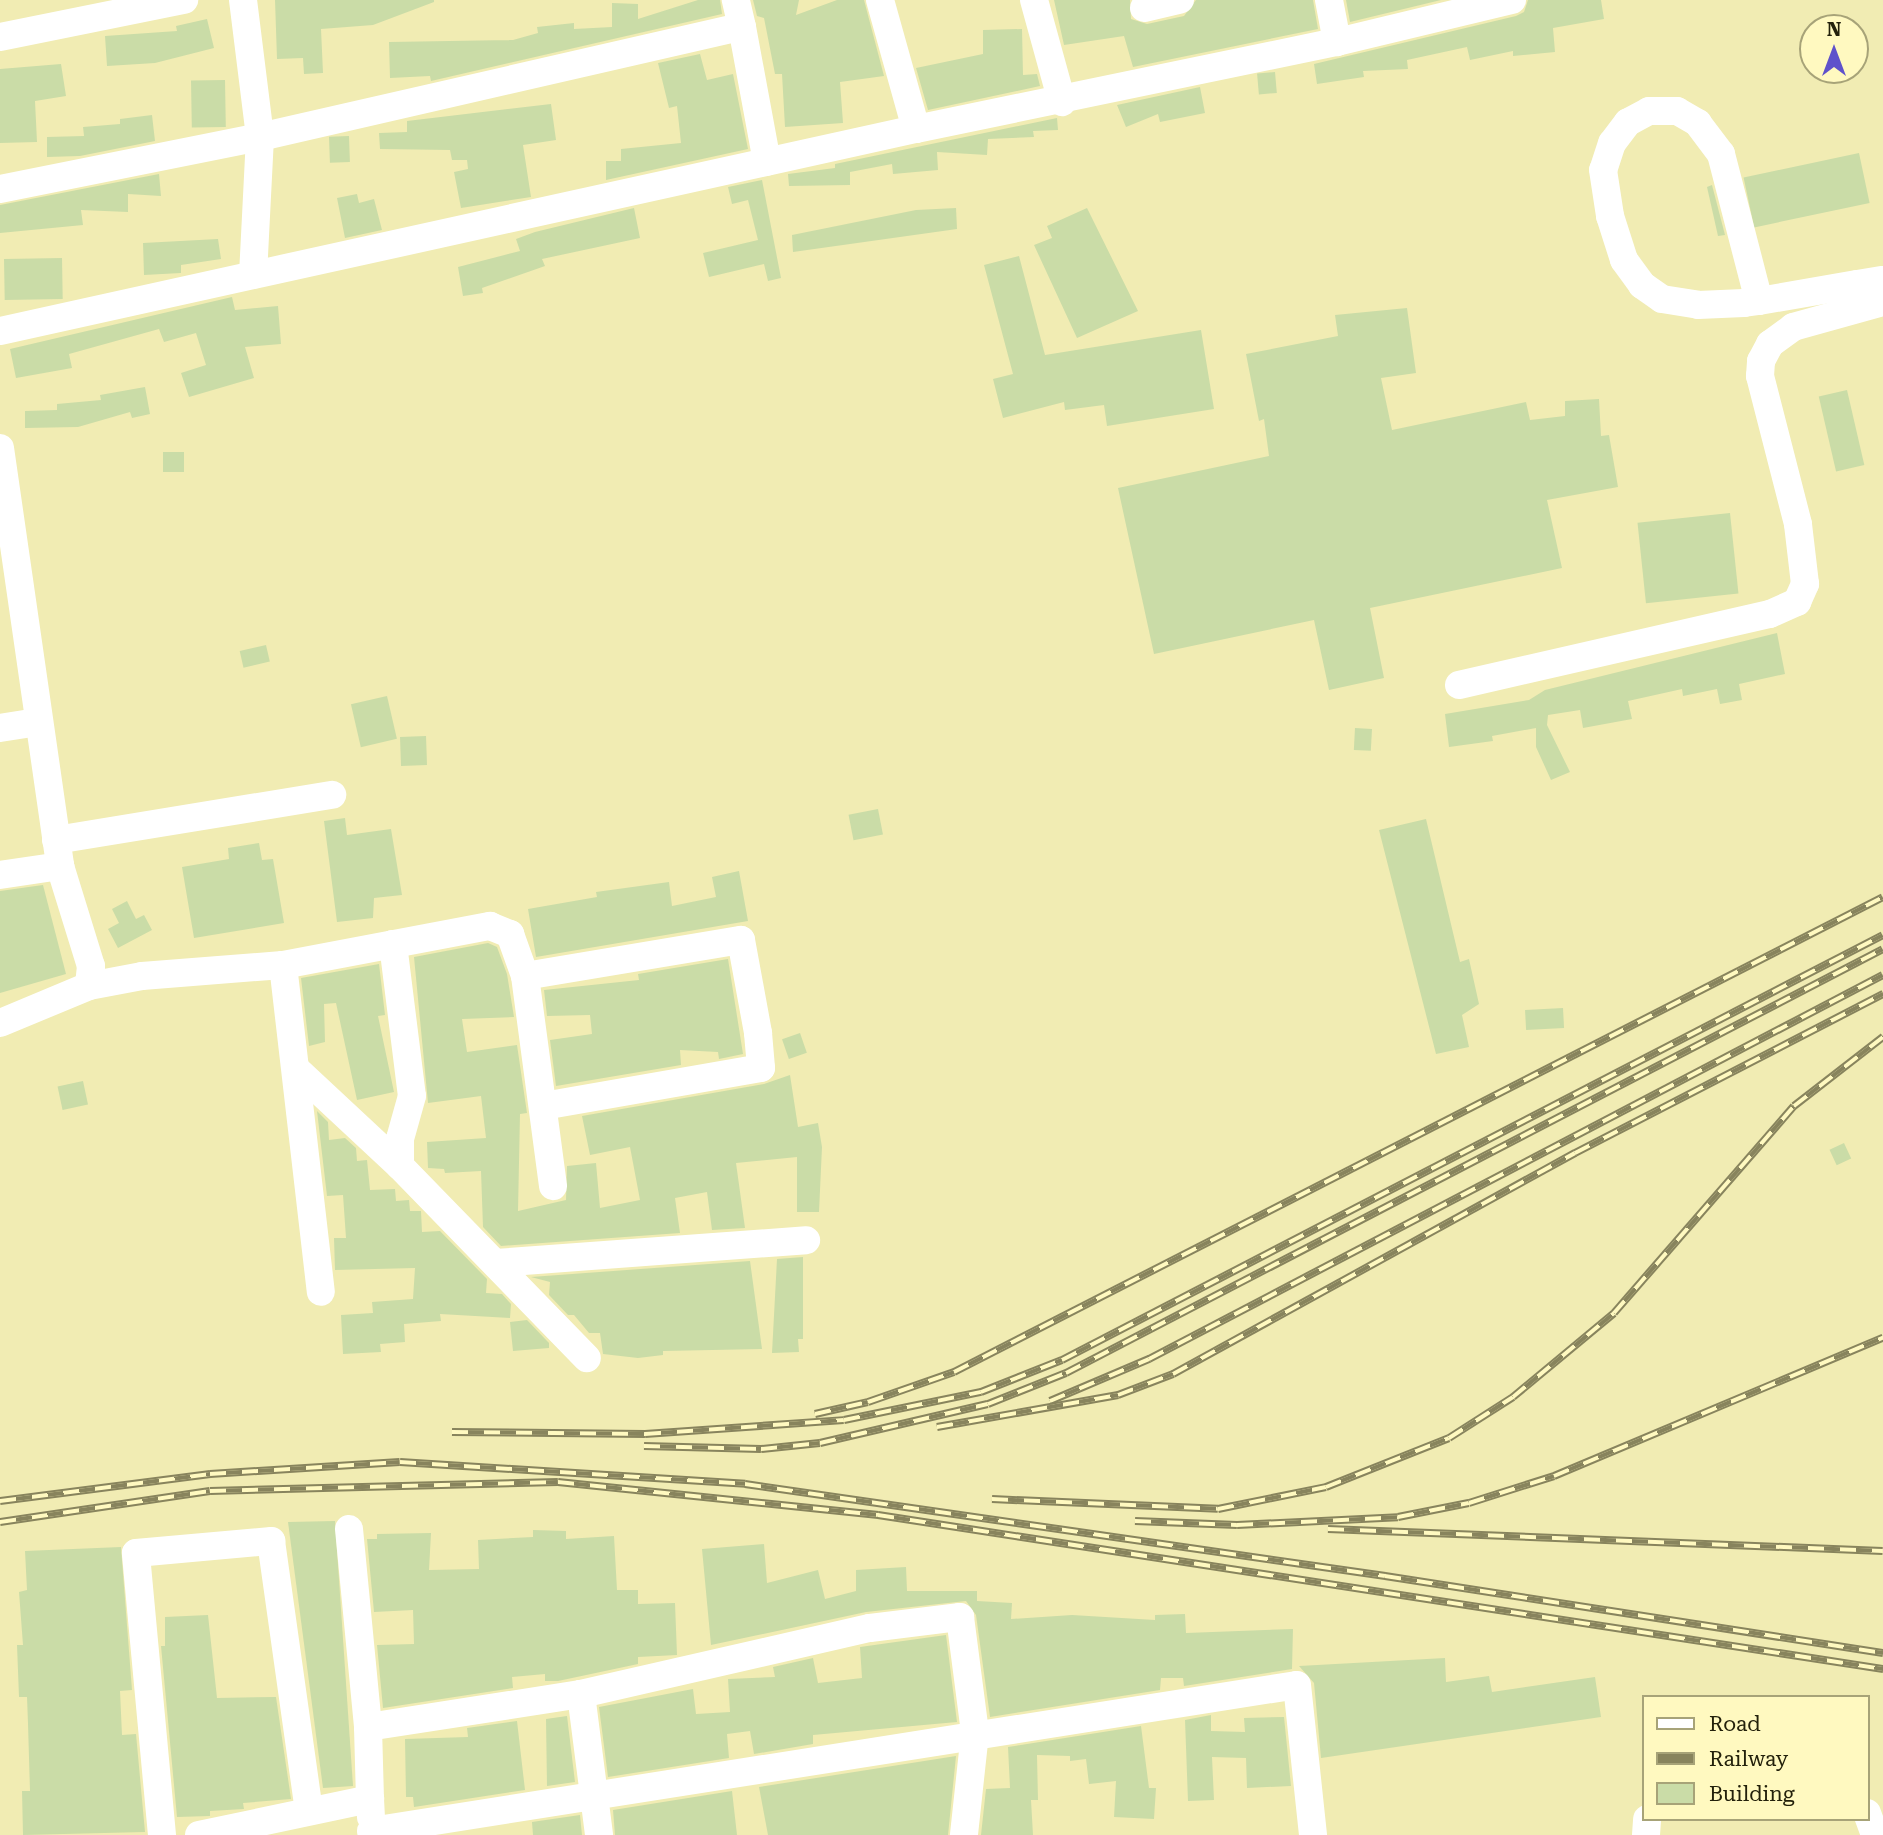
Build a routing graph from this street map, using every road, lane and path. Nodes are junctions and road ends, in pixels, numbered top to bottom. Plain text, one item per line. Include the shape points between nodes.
1 (184, 0) edge
2 (243, 0) edge
3 (736, 0) edge
4 (880, 0) edge
5 (1034, 0) edge
6 (1180, 0) edge
7 (1329, 0) edge
8 (1512, 0) edge
9 (1144, 8) dead end
10 (742, 27) junction
11 (0, 37) edge
12 (1337, 42) junction
13 (1062, 102) junction
14 (916, 129) junction
15 (260, 137) junction
16 (766, 162) junction
17 (0, 189) edge
18 (253, 275) junction
19 (1883, 280) edge
20 (1759, 301) junction
21 (1883, 302) edge
22 (0, 331) edge
23 (0, 448) edge
24 (1459, 685) dead end
25 (39, 722) junction
26 (0, 728) edge
27 (332, 795) dead end
28 (58, 853) junction
29 (0, 875) edge
30 (393, 944) junction
31 (283, 965) junction
32 (526, 976) junction
33 (89, 986) junction
34 (0, 1023) edge
35 (298, 1071) junction
36 (543, 1106) junction
37 (400, 1166) junction
38 (553, 1186) dead end
39 (806, 1240) dead end
40 (496, 1263) junction
41 (321, 1292) dead end
42 (587, 1358) dead end
43 (349, 1529) dead end
44 (581, 1694) junction
45 (368, 1727) junction
46 (975, 1733) junction
47 (595, 1798) junction
48 (370, 1799) junction
49 (309, 1810) junction
50 (1869, 1818) edge
51 (371, 1833) edge
52 (162, 1835) edge
53 (199, 1835) edge
54 (598, 1835) edge
55 (964, 1835) edge
56 (1313, 1835) edge
57 (1875, 1835) edge

1 - 11 street
2 - 15 street
3 - 10 street
4 - 14 street
5 - 13 street
6 - 9 street
7 - 12 street
8 - 12 street
10 - 15 street
10 - 16 street
12 - 13 street
13 - 14 street
14 - 16 street
15 - 17 street
15 - 18 street
16 - 18 street
18 - 22 street
19 - 20 street
20 - 20 street via 1698,305 1662,299 1642,285 1623,260 1603,170 1612,143 1628,122 1649,111 1677,111 1698,123 1721,154
21 - 24 street via 1793,327 1770,344 1761,360 1760,376 1798,524 1805,584 1797,602 1770,614
23 - 25 street
25 - 26 street
25 - 28 street
27 - 28 street
28 - 29 street
28 - 33 street via 91,966
30 - 31 street
30 - 32 street via 490,926 510,934
30 - 37 street via 412,1096 400,1139
31 - 33 street via 142,976
31 - 35 street
32 - 36 street
32 - 36 street via 741,940 758,1033 761,1068
33 - 34 street
35 - 37 street
35 - 41 street
36 - 38 street
37 - 40 street
39 - 40 street
40 - 42 street
43 - 45 street
44 - 45 street
44 - 46 street via 870,1628 960,1617
44 - 47 street
45 - 48 street
46 - 47 street
46 - 55 street
46 - 56 street via 1297,1685
47 - 51 street
47 - 54 street
48 - 49 street
48 - 51 street
49 - 52 street via 271,1541 136,1553
49 - 53 street
50 - 57 street

